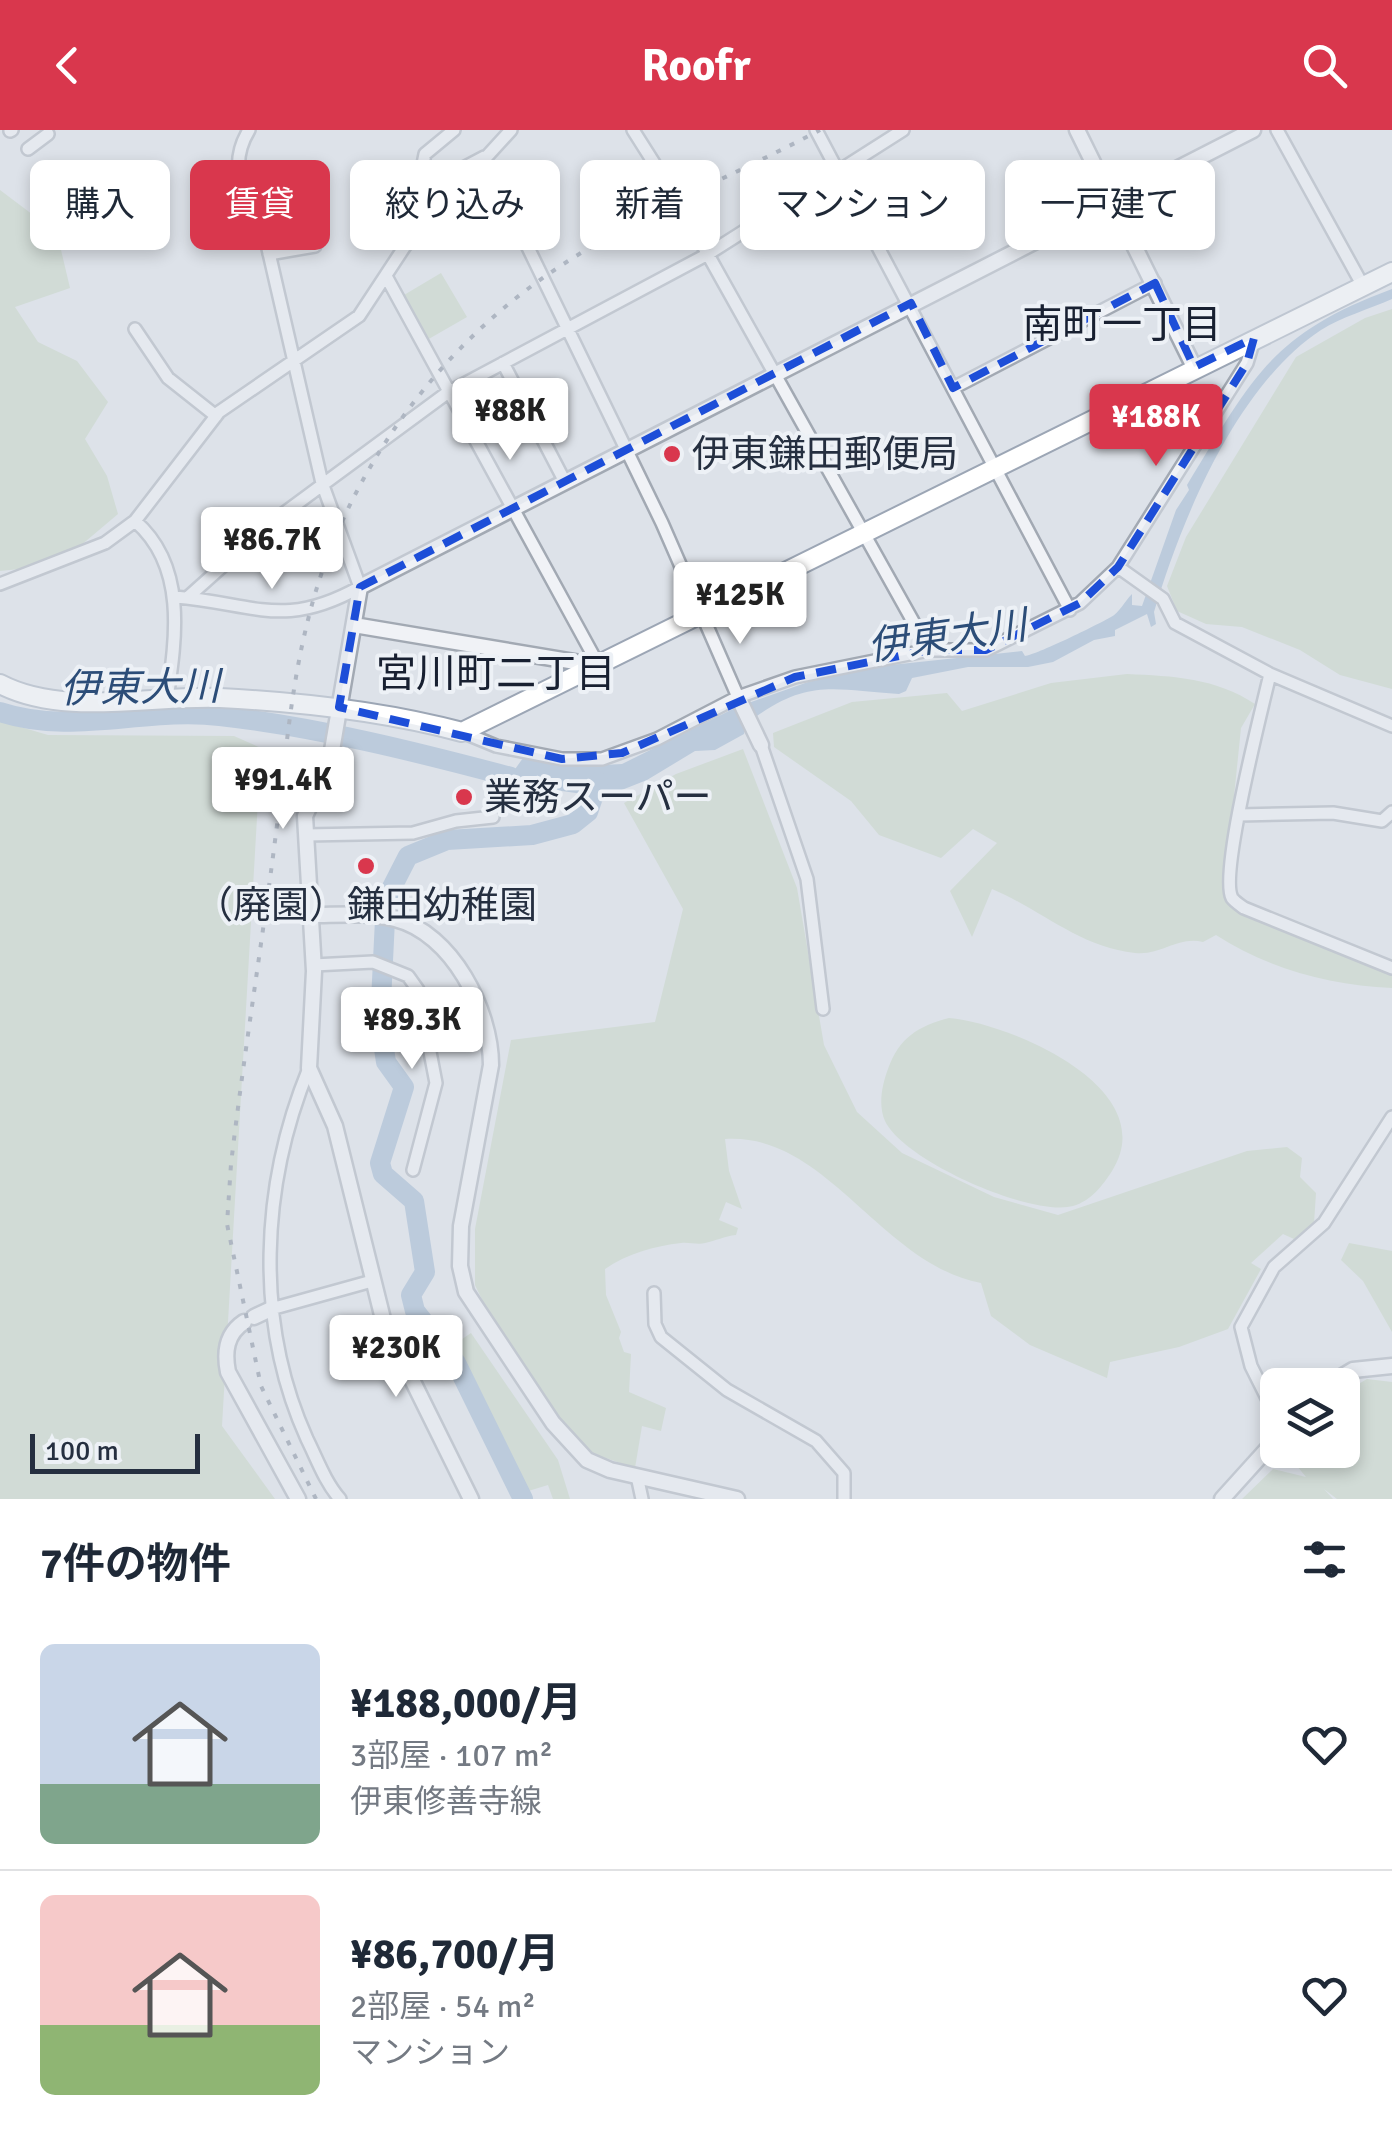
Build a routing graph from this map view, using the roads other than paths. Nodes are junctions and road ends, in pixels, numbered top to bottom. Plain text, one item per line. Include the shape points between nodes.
1 (249, 130) edge
2 (454, 130) edge
3 (512, 130) edge
4 (633, 130) edge
5 (816, 130) edge
6 (903, 130) edge
7 (1077, 130) edge
8 (1253, 130) edge
9 (1278, 130) edge
10 (48, 134) dead end
11 (28, 149) dead end
12 (484, 157) junction
13 (650, 160) edge
14 (832, 160) edge
15 (854, 160) edge
16 (1092, 160) edge
17 (1193, 160) edge
18 (740, 233) edge
19 (292, 250) edge
20 (706, 250) edge
21 (882, 250) edge
22 (1015, 250) edge
23 (1138, 250) edge
24 (269, 254) junction
25 (708, 254) junction
26 (1392, 272) edge
27 (387, 278) junction
28 (1155, 284) junction
29 (1363, 286) junction
30 (911, 303) junction
31 (134, 329) dead end
32 (566, 332) junction
33 (1254, 338) junction
34 (292, 360) junction
35 (503, 363) junction
36 (1194, 367) junction
37 (773, 373) junction
38 (953, 388) junction
39 (446, 393) junction
40 (216, 416) junction
41 (625, 449) junction
42 (993, 468) junction
43 (564, 480) junction
44 (322, 483) junction
45 (512, 506) junction
46 (136, 522) junction
47 (864, 533) junction
48 (1124, 570) junction
49 (0, 584) edge
50 (360, 587) junction
51 (181, 597) junction
52 (1070, 610) junction
53 (704, 612) junction
54 (354, 624) junction
55 (928, 650) junction
56 (599, 666) junction
57 (1270, 674) junction
58 (0, 684) edge
59 (167, 698) junction
60 (738, 698) junction
61 (338, 714) junction
62 (1392, 726) edge
63 (462, 732) junction
64 (761, 744) joint
65 (1392, 812) edge
66 (1239, 815) junction
67 (493, 818) dead end
68 (306, 836) junction
69 (310, 914) junction
70 (314, 965) junction
71 (1392, 968) edge
72 (823, 1009) dead end
73 (309, 1068) junction
74 (1392, 1117) edge
75 (413, 1170) dead end
76 (372, 1280) junction
77 (654, 1293) dead end
78 (271, 1309) junction
79 (1392, 1366) edge
80 (1360, 1369) edge
81 (1260, 1384) edge
82 (1260, 1457) edge
83 (638, 1476) junction
84 (680, 1492) edge
85 (298, 1499) edge
86 (340, 1499) edge
87 (471, 1499) edge
88 (642, 1499) edge
89 (737, 1499) edge
90 (844, 1499) edge
91 (1222, 1499) edge

1 - 24 street via 237,173
2 - 12 street via 425,154 430,173 448,176
3 - 12 street
4 - 13 street
5 - 14 street
6 - 15 street
7 - 16 street
8 - 17 street
9 - 29 street
10 - 11 street
12 - 27 street via 405,246
12 - 32 street
18 - 25 street
19 - 24 street
20 - 25 street
21 - 30 street
22 - 30 street
23 - 28 street
24 - 34 street
25 - 32 street
25 - 37 street
26 - 29 main road
27 - 34 street via 359,316
27 - 39 street
28 - 36 street
28 - 38 street
29 - 33 main road
30 - 37 street
30 - 38 street
31 - 40 street via 168,378
32 - 35 street
32 - 41 street
33 - 36 main road
33 - 48 street via 1247,364
34 - 40 street
34 - 44 street
35 - 39 street
35 - 43 street
36 - 42 main road
37 - 41 street
37 - 47 street
38 - 42 street
39 - 44 street
39 - 45 street
40 - 46 street
41 - 43 street
41 - 53 street
42 - 47 main road
42 - 52 street
43 - 45 street
44 - 50 street
44 - 51 street
45 - 50 street
45 - 56 street
46 - 49 street via 105,543
46 - 51 street
47 - 53 main road
47 - 55 street
48 - 52 street
48 - 57 street via 1163,599 1175,622
50 - 51 street via 330,604 293,612
50 - 54 street
51 - 59 street
52 - 55 street via 986,650
53 - 56 main road
53 - 60 street
54 - 56 street
54 - 61 street
55 - 60 street via 796,677
56 - 63 main road
57 - 62 street
57 - 66 street
58 - 59 main road via 21,695 61,700
59 - 61 main road
60 - 63 street via 602,760 496,746
60 - 64 street
61 - 63 main road
61 - 68 street via 330,762 305,816
64 - 72 street via 807,880
65 - 66 street via 1382,821 1333,813
66 - 71 street via 1232,898
67 - 68 street via 412,834
68 - 69 street
69 - 70 street
69 - 83 street via 397,919 451,959 472,991 492,1045 461,1226 466,1292 574,1449 610,1470
70 - 73 street
70 - 75 street via 372,962 393,968 418,990 436,1084
73 - 76 street via 335,1126
73 - 78 street via 282,1142
74 - 81 street via 1324,1223 1274,1268 1242,1326
76 - 78 street
76 - 87 street via 384,1323
77 - 90 street via 661,1337 742,1400 816,1442 844,1473
78 - 85 street via 231,1335 224,1352 228,1372
78 - 86 street via 291,1400
79 - 80 street
82 - 91 street
83 - 84 street
83 - 88 street
84 - 89 street

